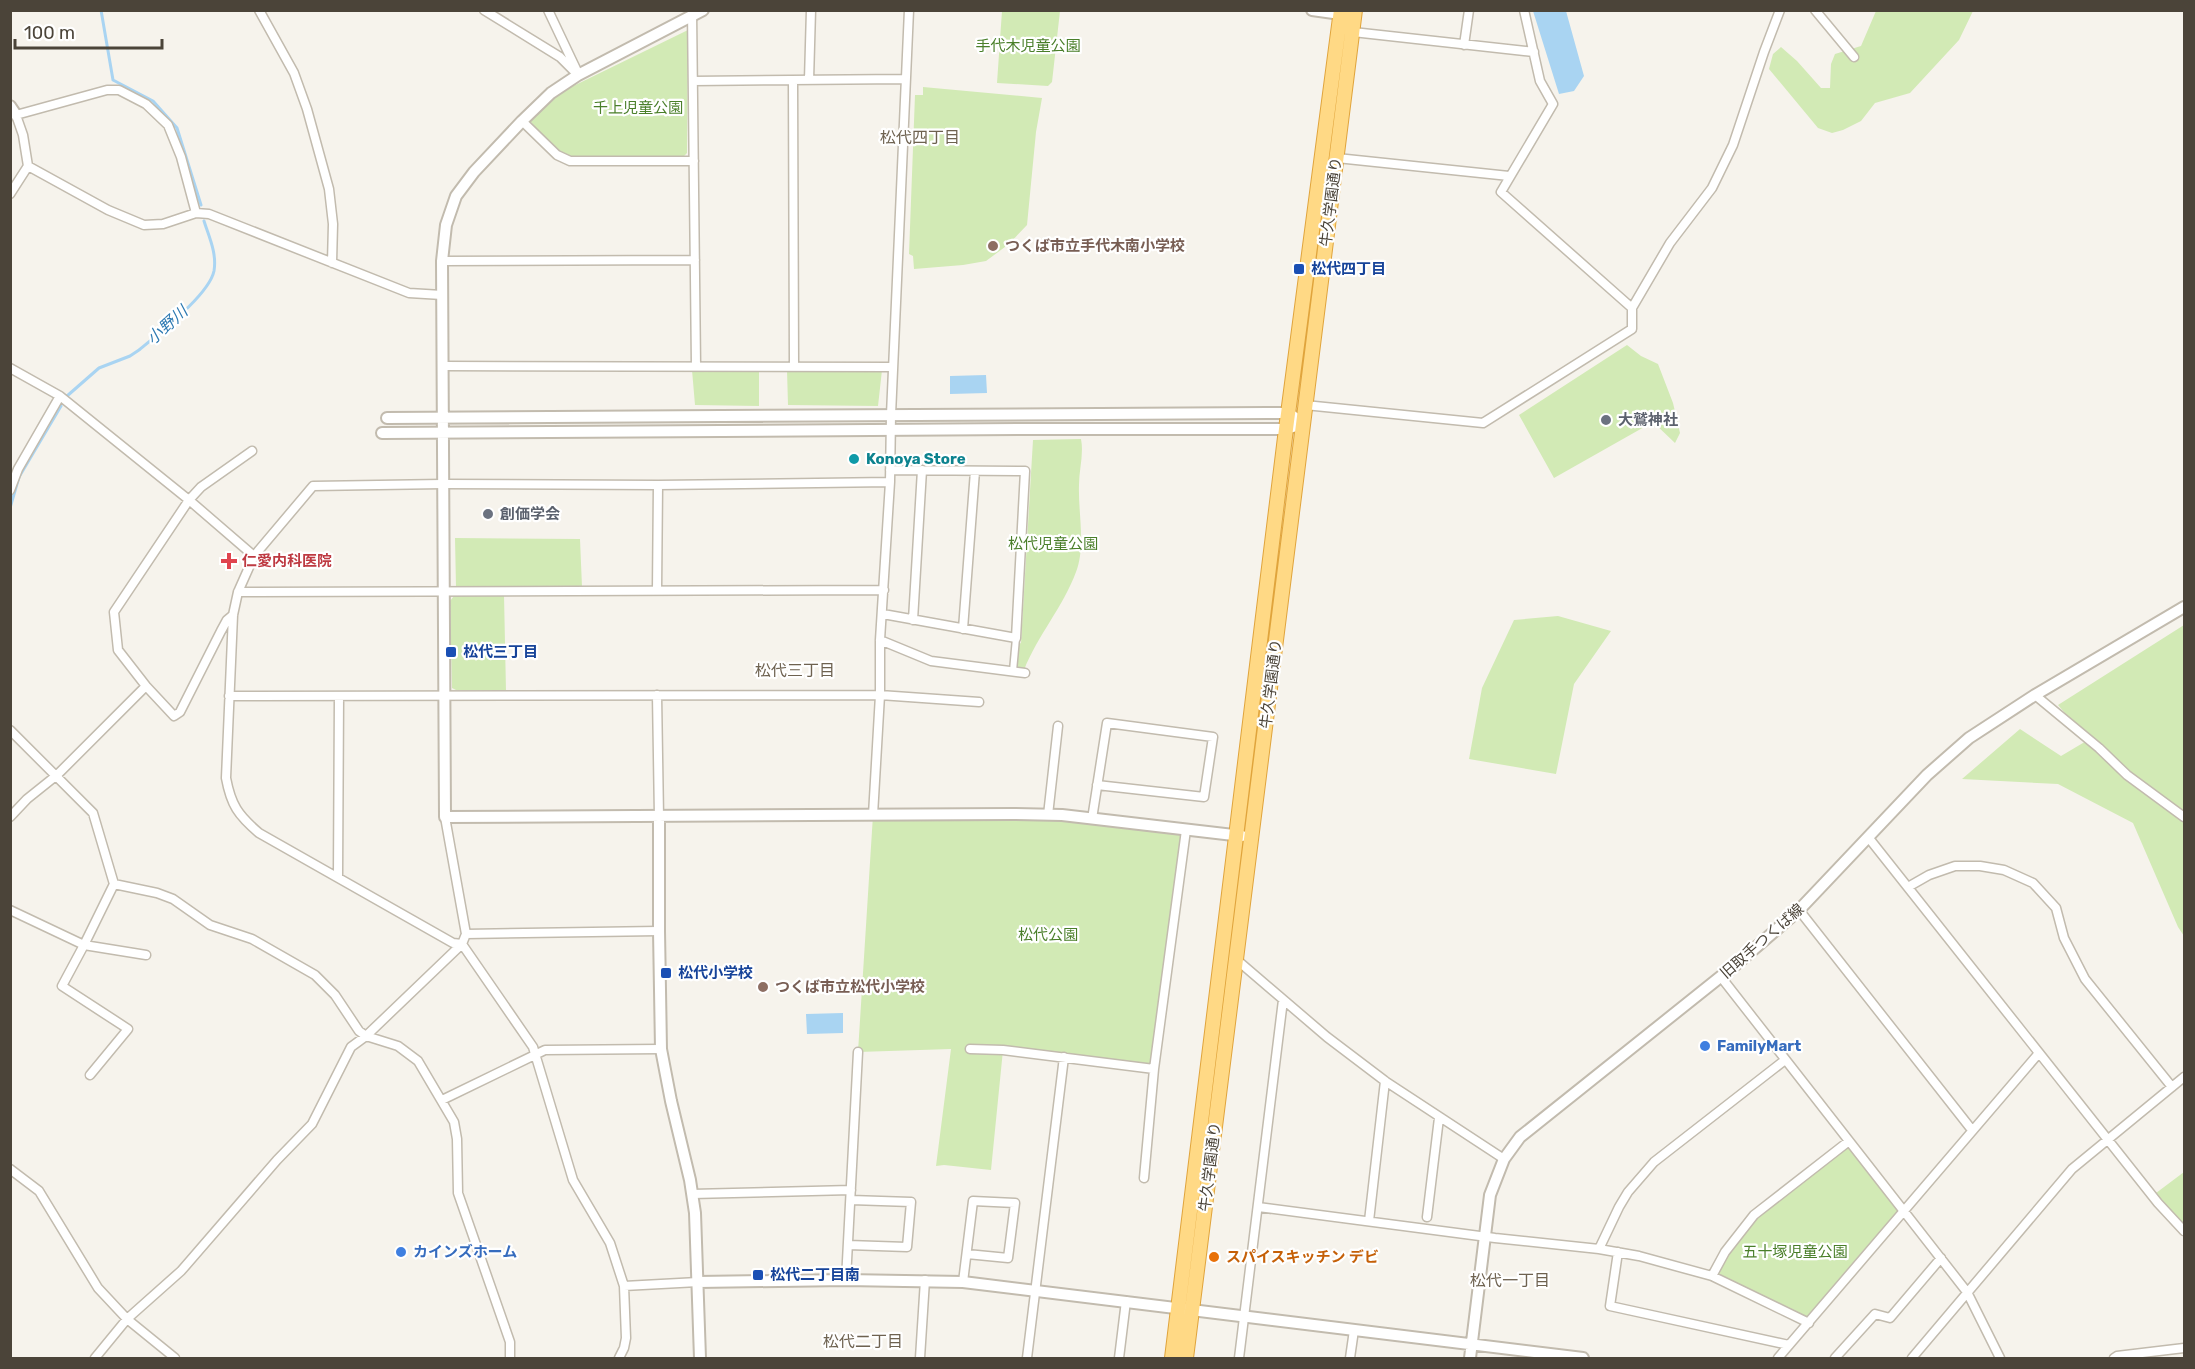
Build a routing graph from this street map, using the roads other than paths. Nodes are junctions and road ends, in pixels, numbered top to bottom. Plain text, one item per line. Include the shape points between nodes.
1 (259, 10) edge
2 (484, 10) edge
3 (548, 10) edge
4 (703, 10) edge
5 (811, 10) edge
6 (909, 10) edge
7 (1312, 10) edge
8 (1468, 10) edge
9 (1524, 10) edge
10 (1780, 10) edge
11 (1815, 10) edge
12 (1340, 12) edge
13 (692, 13) edge
14 (1355, 13) edge
15 (1353, 32) junction
16 (1464, 45) junction
17 (1534, 52) junction
18 (1854, 57) dead end
19 (578, 75) junction
20 (905, 79) junction
21 (793, 80) junction
22 (809, 80) junction
23 (693, 81) junction
24 (13, 110) edge
25 (522, 121) junction
26 (1337, 158) junction
27 (694, 161) junction
28 (28, 166) junction
29 (1509, 176) junction
30 (10, 195) edge
31 (196, 213) junction
32 (442, 261) junction
33 (695, 261) junction
34 (332, 263) junction
35 (442, 295) junction
36 (1632, 308) junction
37 (443, 366) junction
38 (696, 366) junction
39 (794, 366) junction
40 (893, 367) junction
41 (10, 368) edge
42 (60, 396) junction
43 (1305, 405) junction
44 (1288, 413) junction
45 (891, 415) junction
46 (387, 418) dead end
47 (443, 418) junction
48 (1303, 424) junction
49 (1287, 429) junction
50 (890, 431) junction
51 (443, 432) junction
52 (382, 433) dead end
53 (252, 451) dead end
54 (890, 470) junction
55 (922, 470) junction
56 (975, 471) junction
57 (890, 482) junction
58 (443, 484) junction
59 (658, 485) junction
60 (10, 490) edge
61 (189, 500) junction
62 (254, 556) junction
63 (444, 590) junction
64 (657, 590) junction
65 (884, 590) junction
66 (238, 592) junction
67 (2184, 607) edge
68 (882, 614) junction
69 (233, 615) junction
70 (913, 620) junction
71 (963, 628) junction
72 (1016, 638) junction
73 (880, 640) junction
74 (1014, 671) junction
75 (1025, 673) dead end
76 (146, 686) junction
77 (657, 695) junction
78 (880, 695) junction
79 (2035, 695) junction
80 (230, 696) junction
81 (339, 696) junction
82 (445, 696) junction
83 (979, 702) dead end
84 (1058, 726) dead end
85 (10, 730) edge
86 (57, 775) junction
87 (1097, 785) junction
88 (873, 815) junction
89 (1048, 815) junction
90 (10, 817) edge
91 (445, 817) junction
92 (659, 817) junction
93 (2184, 817) edge
94 (1092, 819) junction
95 (1186, 830) junction
96 (1236, 835) junction
97 (1251, 837) junction
98 (1868, 837) junction
99 (338, 876) junction
100 (114, 884) junction
101 (1908, 887) junction
102 (10, 910) edge
103 (1799, 910) junction
104 (658, 931) junction
105 (466, 934) junction
106 (462, 944) junction
107 (84, 945) junction
108 (146, 955) dead end
109 (1237, 960) junction
110 (1721, 977) junction
111 (1283, 1000) junction
112 (366, 1036) junction
113 (661, 1049) junction
114 (970, 1049) dead end
115 (858, 1052) dead end
116 (2039, 1053) junction
117 (536, 1055) junction
118 (1064, 1057) junction
119 (1785, 1060) junction
120 (1154, 1069) junction
121 (90, 1075) dead end
122 (2184, 1077) edge
123 (1385, 1081) junction
124 (2172, 1087) junction
125 (442, 1100) junction
126 (1439, 1118) junction
127 (1972, 1130) junction
128 (2107, 1140) junction
129 (1849, 1141) junction
130 (1504, 1159) junction
131 (10, 1169) edge
132 (1143, 1178) dead end
133 (851, 1190) junction
134 (692, 1194) junction
135 (851, 1200) junction
136 (1258, 1207) junction
137 (1904, 1211) junction
138 (1427, 1217) dead end
139 (1369, 1221) junction
140 (2184, 1231) edge
141 (1486, 1236) junction
142 (848, 1245) junction
143 (1599, 1249) junction
144 (1618, 1252) junction
145 (967, 1254) junction
146 (1941, 1258) junction
147 (1712, 1276) junction
148 (846, 1280) junction
149 (925, 1280) junction
150 (698, 1282) junction
151 (963, 1282) junction
152 (624, 1286) junction
153 (1035, 1290) junction
154 (1967, 1292) junction
155 (1126, 1301) junction
156 (1178, 1308) junction
157 (1192, 1310) junction
158 (1245, 1316) junction
159 (127, 1319) junction
160 (1809, 1323) junction
161 (1354, 1330) junction
162 (1472, 1345) junction
163 (1789, 1345) junction
164 (2184, 1348) edge
165 (95, 1359) edge
166 (175, 1359) edge
167 (510, 1359) edge
168 (619, 1359) edge
169 (700, 1359) edge
170 (920, 1359) edge
171 (1027, 1359) edge
172 (1119, 1359) edge
173 (1172, 1359) edge
174 (1186, 1359) edge
175 (1239, 1359) edge
176 (1350, 1359) edge
177 (1470, 1359) edge
178 (1583, 1359) edge
179 (1778, 1359) edge
180 (1835, 1359) edge
181 (1912, 1359) edge
182 (2000, 1359) edge
183 (2114, 1359) edge

1 - 34 street via 294,73 311,123 329,189
2 - 19 street via 560,57
3 - 19 street
4 - 13 street
5 - 22 street
6 - 20 street
7 - 12 street
8 - 16 street
9 - 17 street
10 - 36 street via 1733,145 1712,188 1670,243
11 - 18 street
12 - 14 street
12 - 44 highway, 牛久学園通り
13 - 19 street
13 - 23 street
14 - 15 highway, 牛久学園通り
15 - 16 street
15 - 26 highway, 牛久学園通り
16 - 17 street
17 - 29 street via 1540,81 1553,105
19 - 25 street via 551,93
20 - 22 street
20 - 40 street
21 - 22 street
21 - 23 street
21 - 39 street
23 - 27 street
24 - 28 street via 24,135
24 - 31 street via 107,90 119,90 146,104 168,126
25 - 27 street via 557,155 570,160
25 - 32 street via 456,196 446,225
26 - 29 street
26 - 43 highway, 牛久学園通り
27 - 33 street
28 - 30 street
28 - 31 street via 144,225 163,224
29 - 36 street via 1501,192
31 - 34 street via 209,214
32 - 33 street
32 - 35 street
33 - 38 street
34 - 35 street via 409,293
35 - 37 street
36 - 43 street via 1632,329 1483,423
37 - 38 street
37 - 47 street
38 - 39 street
39 - 40 street
40 - 45 street
41 - 42 street
42 - 60 street
42 - 61 street
43 - 48 highway, 牛久学園通り
44 - 45 street
44 - 48 street
44 - 49 highway, 牛久学園通り
45 - 47 street
45 - 50 street
46 - 47 street
47 - 51 street
48 - 49 street
48 - 97 highway, 牛久学園通り
49 - 50 street
49 - 96 highway, 牛久学園通り
50 - 51 street
50 - 54 street
51 - 52 street
51 - 58 street
53 - 61 street
54 - 55 street
54 - 57 street
55 - 56 street
55 - 70 street
56 - 71 street
56 - 72 street via 1025,471
57 - 59 street
57 - 65 street
58 - 59 street
58 - 62 street via 314,486
58 - 63 street
59 - 64 street
61 - 62 street
61 - 76 street via 114,612 118,650
62 - 66 street
63 - 64 street
63 - 66 street
63 - 82 street
64 - 65 street
65 - 68 street
66 - 69 street
67 - 79 street, 旧取手つくば線
68 - 70 street
68 - 73 street
69 - 76 street via 174,716
69 - 80 street
70 - 71 street
71 - 72 street
72 - 74 street
73 - 74 street via 931,661
73 - 78 street
74 - 75 street
76 - 86 street
77 - 78 street
77 - 82 street
77 - 92 street
78 - 83 street
78 - 88 street
79 - 93 street via 2127,775
79 - 98 street, 旧取手つくば線 via 1969,738
80 - 81 street
80 - 99 street via 226,778 236,811 259,832
81 - 82 street
81 - 99 street
82 - 91 street
84 - 89 street
85 - 86 street
86 - 90 street
86 - 100 street via 93,813
87 - 87 street via 1107,723 1213,737 1204,797
87 - 94 street
88 - 89 street
88 - 92 street
89 - 94 street
91 - 92 street
91 - 105 street
92 - 104 street
94 - 95 street
95 - 96 street
95 - 120 street
96 - 97 street
96 - 156 highway, 牛久学園通り
97 - 109 highway, 牛久学園通り
98 - 101 street
98 - 103 street, 旧取手つくば線
99 - 106 street via 453,943
100 - 107 street
100 - 112 street via 173,899 210,925 252,939 315,975
101 - 116 street
101 - 124 street via 1954,866 2004,870 2033,883 2056,908 2064,938 2085,979
102 - 107 street
103 - 110 street, 旧取手つくば線
103 - 127 street
104 - 105 street
104 - 113 street
105 - 106 street
106 - 112 street
106 - 117 street
107 - 108 street
107 - 121 street via 62,986 128,1029
109 - 111 street
109 - 157 highway, 牛久学園通り
110 - 119 street
110 - 130 street, 旧取手つくば線 via 1520,1137
111 - 123 street
111 - 136 street
112 - 125 street via 398,1046 418,1061
112 - 159 street via 351,1047 312,1124 181,1271
113 - 117 street via 544,1050
113 - 134 street
114 - 118 street
115 - 133 street
116 - 127 street
116 - 128 street
117 - 125 street
117 - 152 street via 573,1180 610,1243
118 - 120 street
118 - 153 street
119 - 129 street
119 - 143 street via 1654,1162 1628,1192
120 - 132 street
122 - 124 street
123 - 126 street
123 - 139 street
124 - 128 street
125 - 167 street via 454,1122 457,1139 458,1193 510,1342
126 - 130 street
126 - 138 street
127 - 137 street
128 - 140 street
128 - 154 street via 2072,1169
129 - 137 street
129 - 147 street via 1754,1215
130 - 141 street, 旧取手つくば線 via 1490,1195
131 - 159 street via 39,1191 98,1288
133 - 134 street
133 - 135 street
134 - 150 street
135 - 142 street
135 - 142 street via 911,1202 907,1247
136 - 139 street
136 - 158 street
137 - 146 street
137 - 160 street
139 - 141 street
141 - 143 street
141 - 162 street, 旧取手つくば線
142 - 148 street
143 - 144 street
144 - 147 street
144 - 163 street via 1610,1306
145 - 145 street via 973,1201 1015,1203 1008,1258
145 - 151 street
146 - 154 street
146 - 180 street via 1890,1318 1875,1314
147 - 160 street
148 - 149 street
148 - 150 street
149 - 151 street
149 - 170 street
150 - 152 street
150 - 169 street
151 - 153 street
152 - 168 street via 626,1338
153 - 155 street
153 - 171 street
154 - 181 street
154 - 182 street
155 - 156 street
155 - 172 street
156 - 157 street
156 - 173 highway, 牛久学園通り
157 - 158 street
157 - 174 highway, 牛久学園通り
158 - 161 street
158 - 175 street
159 - 165 street
159 - 166 street
160 - 163 street
161 - 162 street
161 - 176 street
162 - 177 street, 旧取手つくば線
162 - 178 street
163 - 179 street
164 - 183 street

